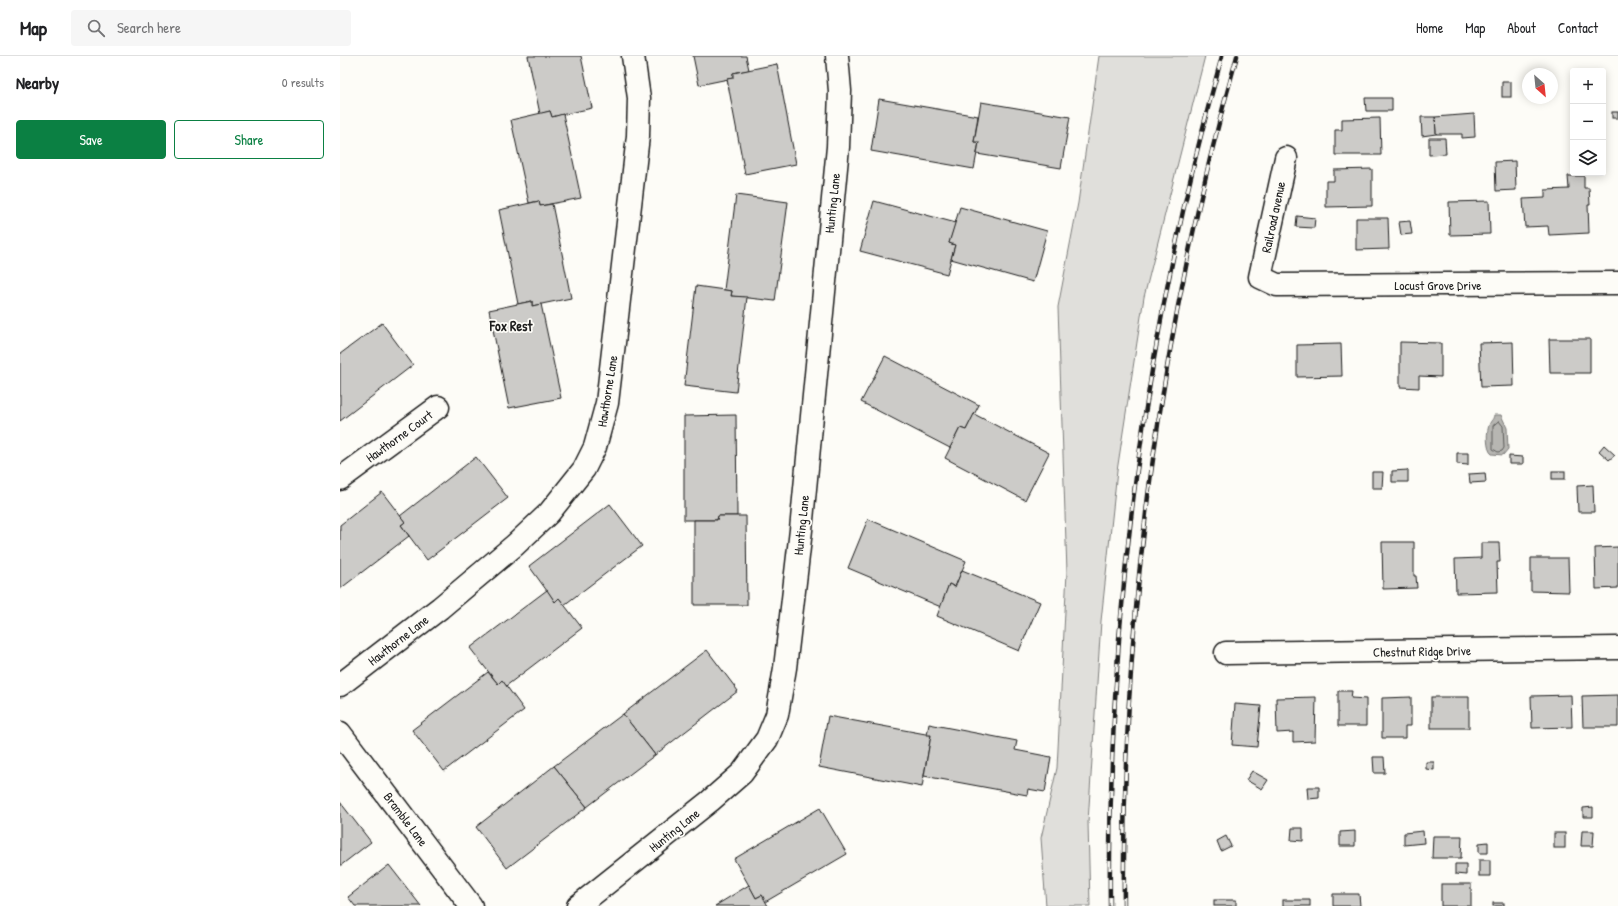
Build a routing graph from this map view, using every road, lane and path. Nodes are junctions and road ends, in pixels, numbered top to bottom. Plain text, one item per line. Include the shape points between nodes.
1 (633, 56) edge
2 (837, 56) edge
3 (1286, 158) dead end
4 (1260, 277) joint
5 (1618, 283) edge
6 (438, 407) dead end
7 (340, 479) edge
8 (1618, 648) edge
9 (1226, 653) dead end
10 (340, 685) edge
11 (340, 733) edge
12 (471, 906) edge
13 (578, 906) edge

1 - 10 street, Hawthorne Lane via 639,98 638,136 607,403 595,447 584,469 544,519 446,603
2 - 13 street, Hunting Lane via 840,92 838,147 801,530 777,715 767,739 742,773
3 - 4 street, Railroad avenue
4 - 5 street, Locust Grove Drive via 1277,286
6 - 7 street, Hawthorne Court
8 - 9 street, Chestnut Ridge Drive
11 - 12 street, Bramble Lane

